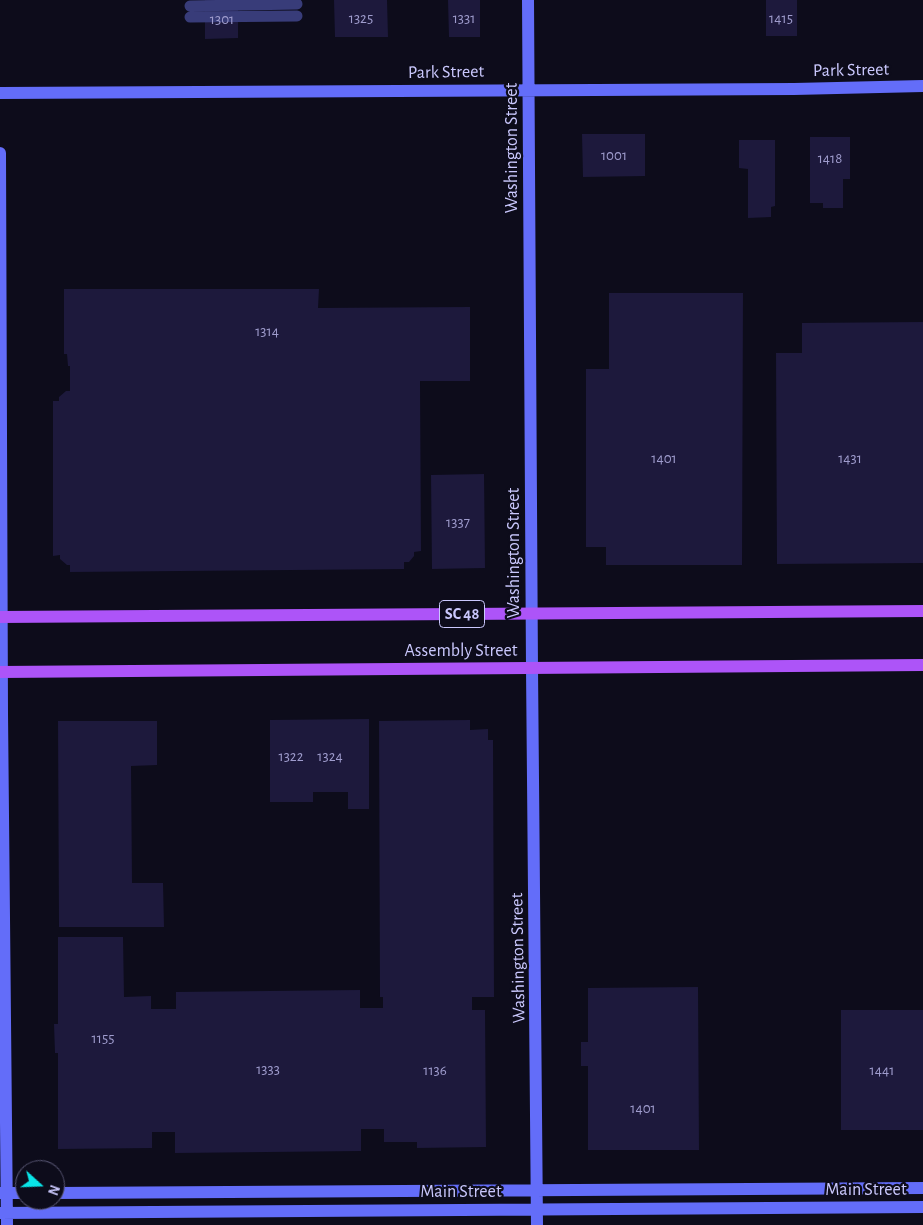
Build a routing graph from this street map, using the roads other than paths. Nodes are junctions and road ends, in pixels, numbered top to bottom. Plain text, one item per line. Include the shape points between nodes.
1 (528, 0) edge
2 (297, 10) dead end
3 (190, 11) dead end
4 (923, 86) edge
5 (528, 89) junction
6 (0, 92) edge
7 (0, 153) edge
8 (923, 611) edge
9 (531, 614) junction
10 (1, 617) edge
11 (923, 665) edge
12 (532, 668) junction
13 (1, 672) edge
14 (2, 930) edge
15 (923, 1188) edge
16 (537, 1190) junction
17 (3, 1193) edge
18 (65, 1193) edge
19 (923, 1207) edge
20 (537, 1209) junction
21 (5, 1217) edge
22 (537, 1225) edge

1 - 5 street, Washington Street
2 - 3 lane
4 - 5 street, Park Street
5 - 6 street, Park Street
5 - 9 street, Washington Street
7 - 10 street
8 - 9 main road, Assembly Street / SC 48
9 - 10 main road, Assembly Street / SC 48
9 - 12 street, Washington Street
10 - 13 street
11 - 12 main road, Assembly Street
12 - 13 main road, Assembly Street
12 - 16 street, Washington Street
13 - 14 street
14 - 17 street
15 - 16 street, Main Street
16 - 18 street, Main Street
16 - 20 street, Washington Street
17 - 21 street
19 - 20 street, Main Street
20 - 21 street, Main Street
20 - 22 street, Washington Street

